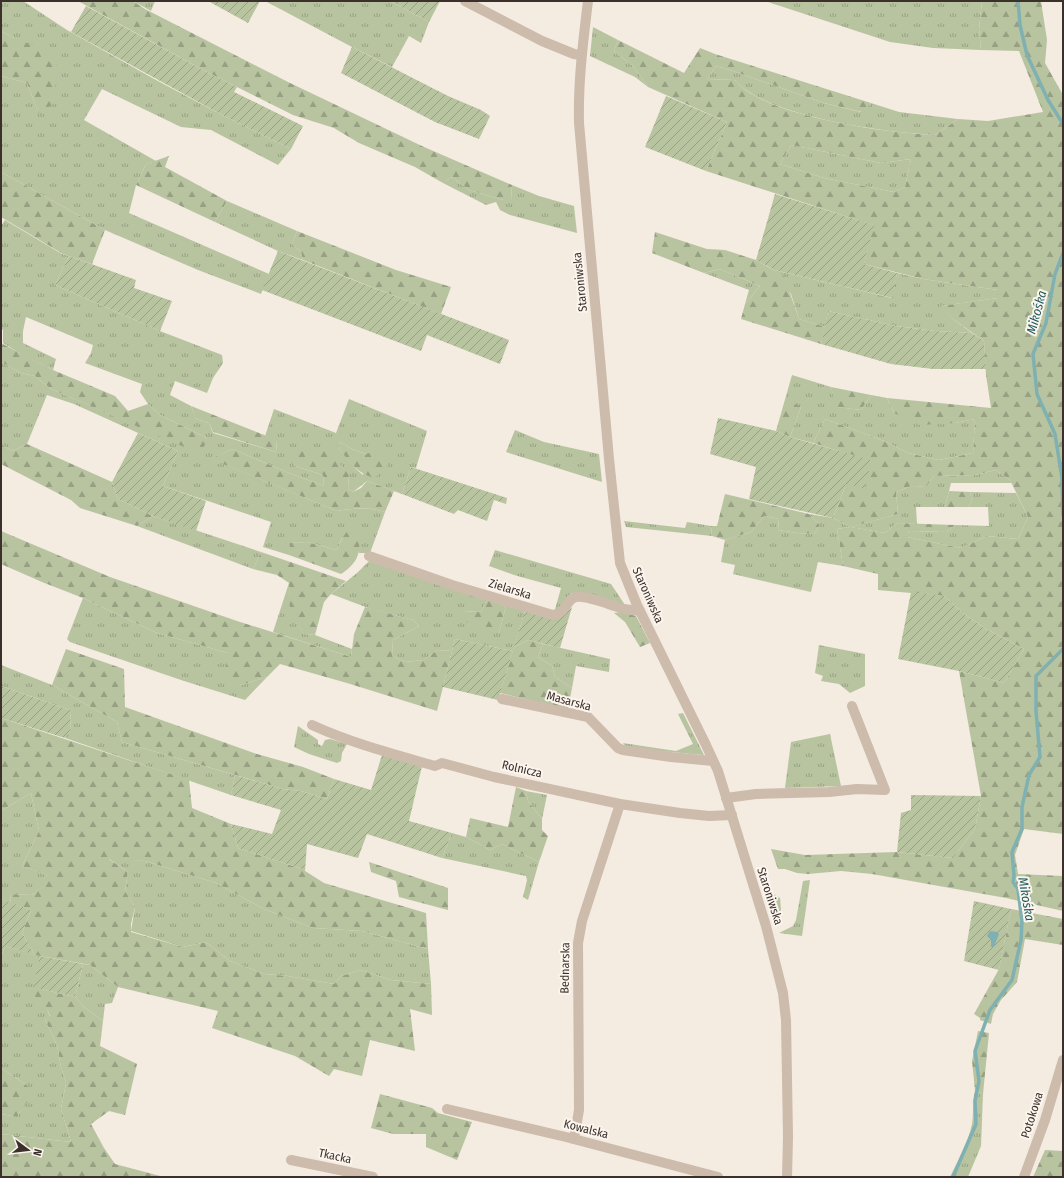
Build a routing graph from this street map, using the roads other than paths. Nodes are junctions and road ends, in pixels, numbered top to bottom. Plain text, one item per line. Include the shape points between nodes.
1 (465, 1) edge
2 (588, 1) edge
3 (582, 55) junction
4 (369, 556) dead end
5 (640, 611) junction
6 (502, 699) dead end
7 (852, 706) dead end
8 (312, 725) dead end
9 (713, 761) junction
10 (726, 798) junction
11 (620, 804) junction
12 (732, 815) junction
13 (1063, 1060) edge
14 (447, 1109) dead end
15 (574, 1139) junction
16 (291, 1160) dead end
17 (373, 1177) edge
18 (718, 1177) edge
19 (786, 1177) edge
20 (1024, 1177) edge

1 - 3 street via 542,41
2 - 3 street, Staroniwska
3 - 5 street, Staroniwska via 578,98 580,149 617,542 620,563
4 - 5 street, Zielarska via 452,585 553,615 558,615 577,597 626,610
5 - 9 street, Staroniwska
6 - 9 street, Masarska via 588,717 623,750
7 - 10 street via 885,790 756,794
8 - 11 street, Rolnicza via 335,736 435,766 442,763
9 - 10 street, Staroniwska
10 - 12 street, Staroniwska
11 - 12 street, Rolnicza via 709,816
11 - 15 street, Bednarska via 582,921 578,943 579,1110
12 - 19 street, Staroniwska via 766,926 783,993 787,1050
13 - 20 street, Potokowa via 1046,1120
14 - 15 street, Kowalska
15 - 18 street, Kowalska
16 - 17 street, Tkacka

